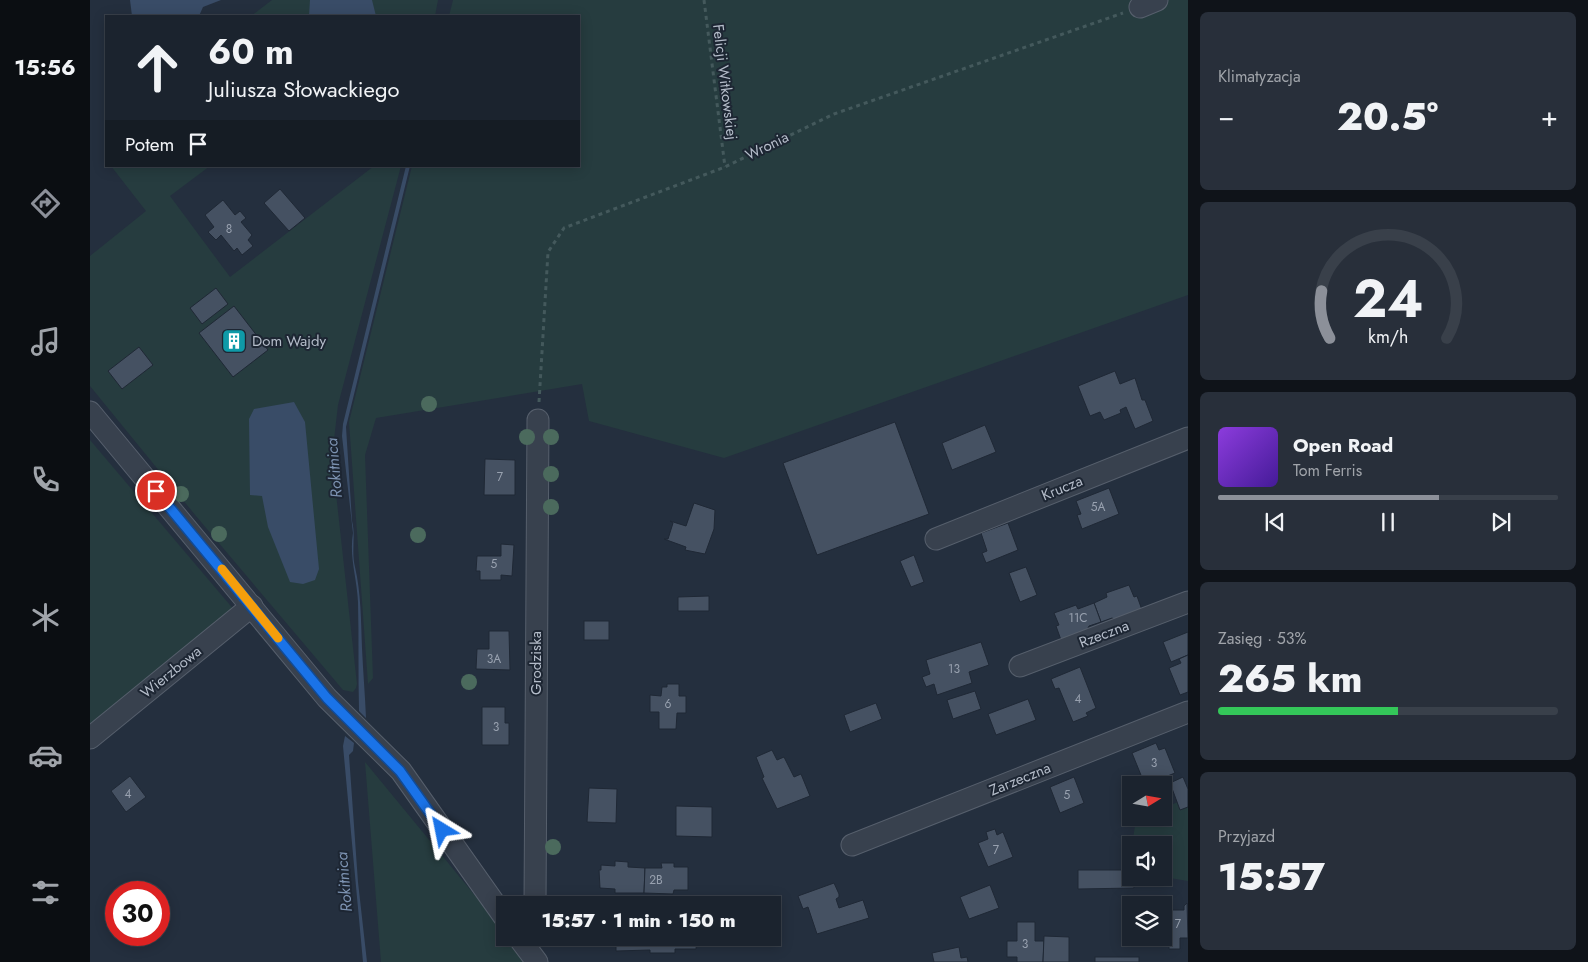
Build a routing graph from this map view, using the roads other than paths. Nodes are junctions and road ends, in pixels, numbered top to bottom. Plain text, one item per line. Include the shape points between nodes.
1 (90, 412) edge
2 (538, 420) road end
3 (1188, 438) edge
4 (936, 539) dead end
5 (1188, 602) edge
6 (252, 606) junction
7 (1020, 666) dead end
8 (1188, 712) edge
9 (90, 738) edge
10 (852, 845) dead end
11 (535, 896) edge
12 (496, 905) edge
13 (525, 946) edge
14 (535, 946) edge
15 (536, 960) edge

1 - 6 street
2 - 11 street, Grodziska
3 - 4 street, Krucza
5 - 7 street, Rzeczna
6 - 9 street, Wierzbowa
6 - 12 street via 327,698 400,771
8 - 10 street, Zarzeczna
13 - 15 street
14 - 15 street

